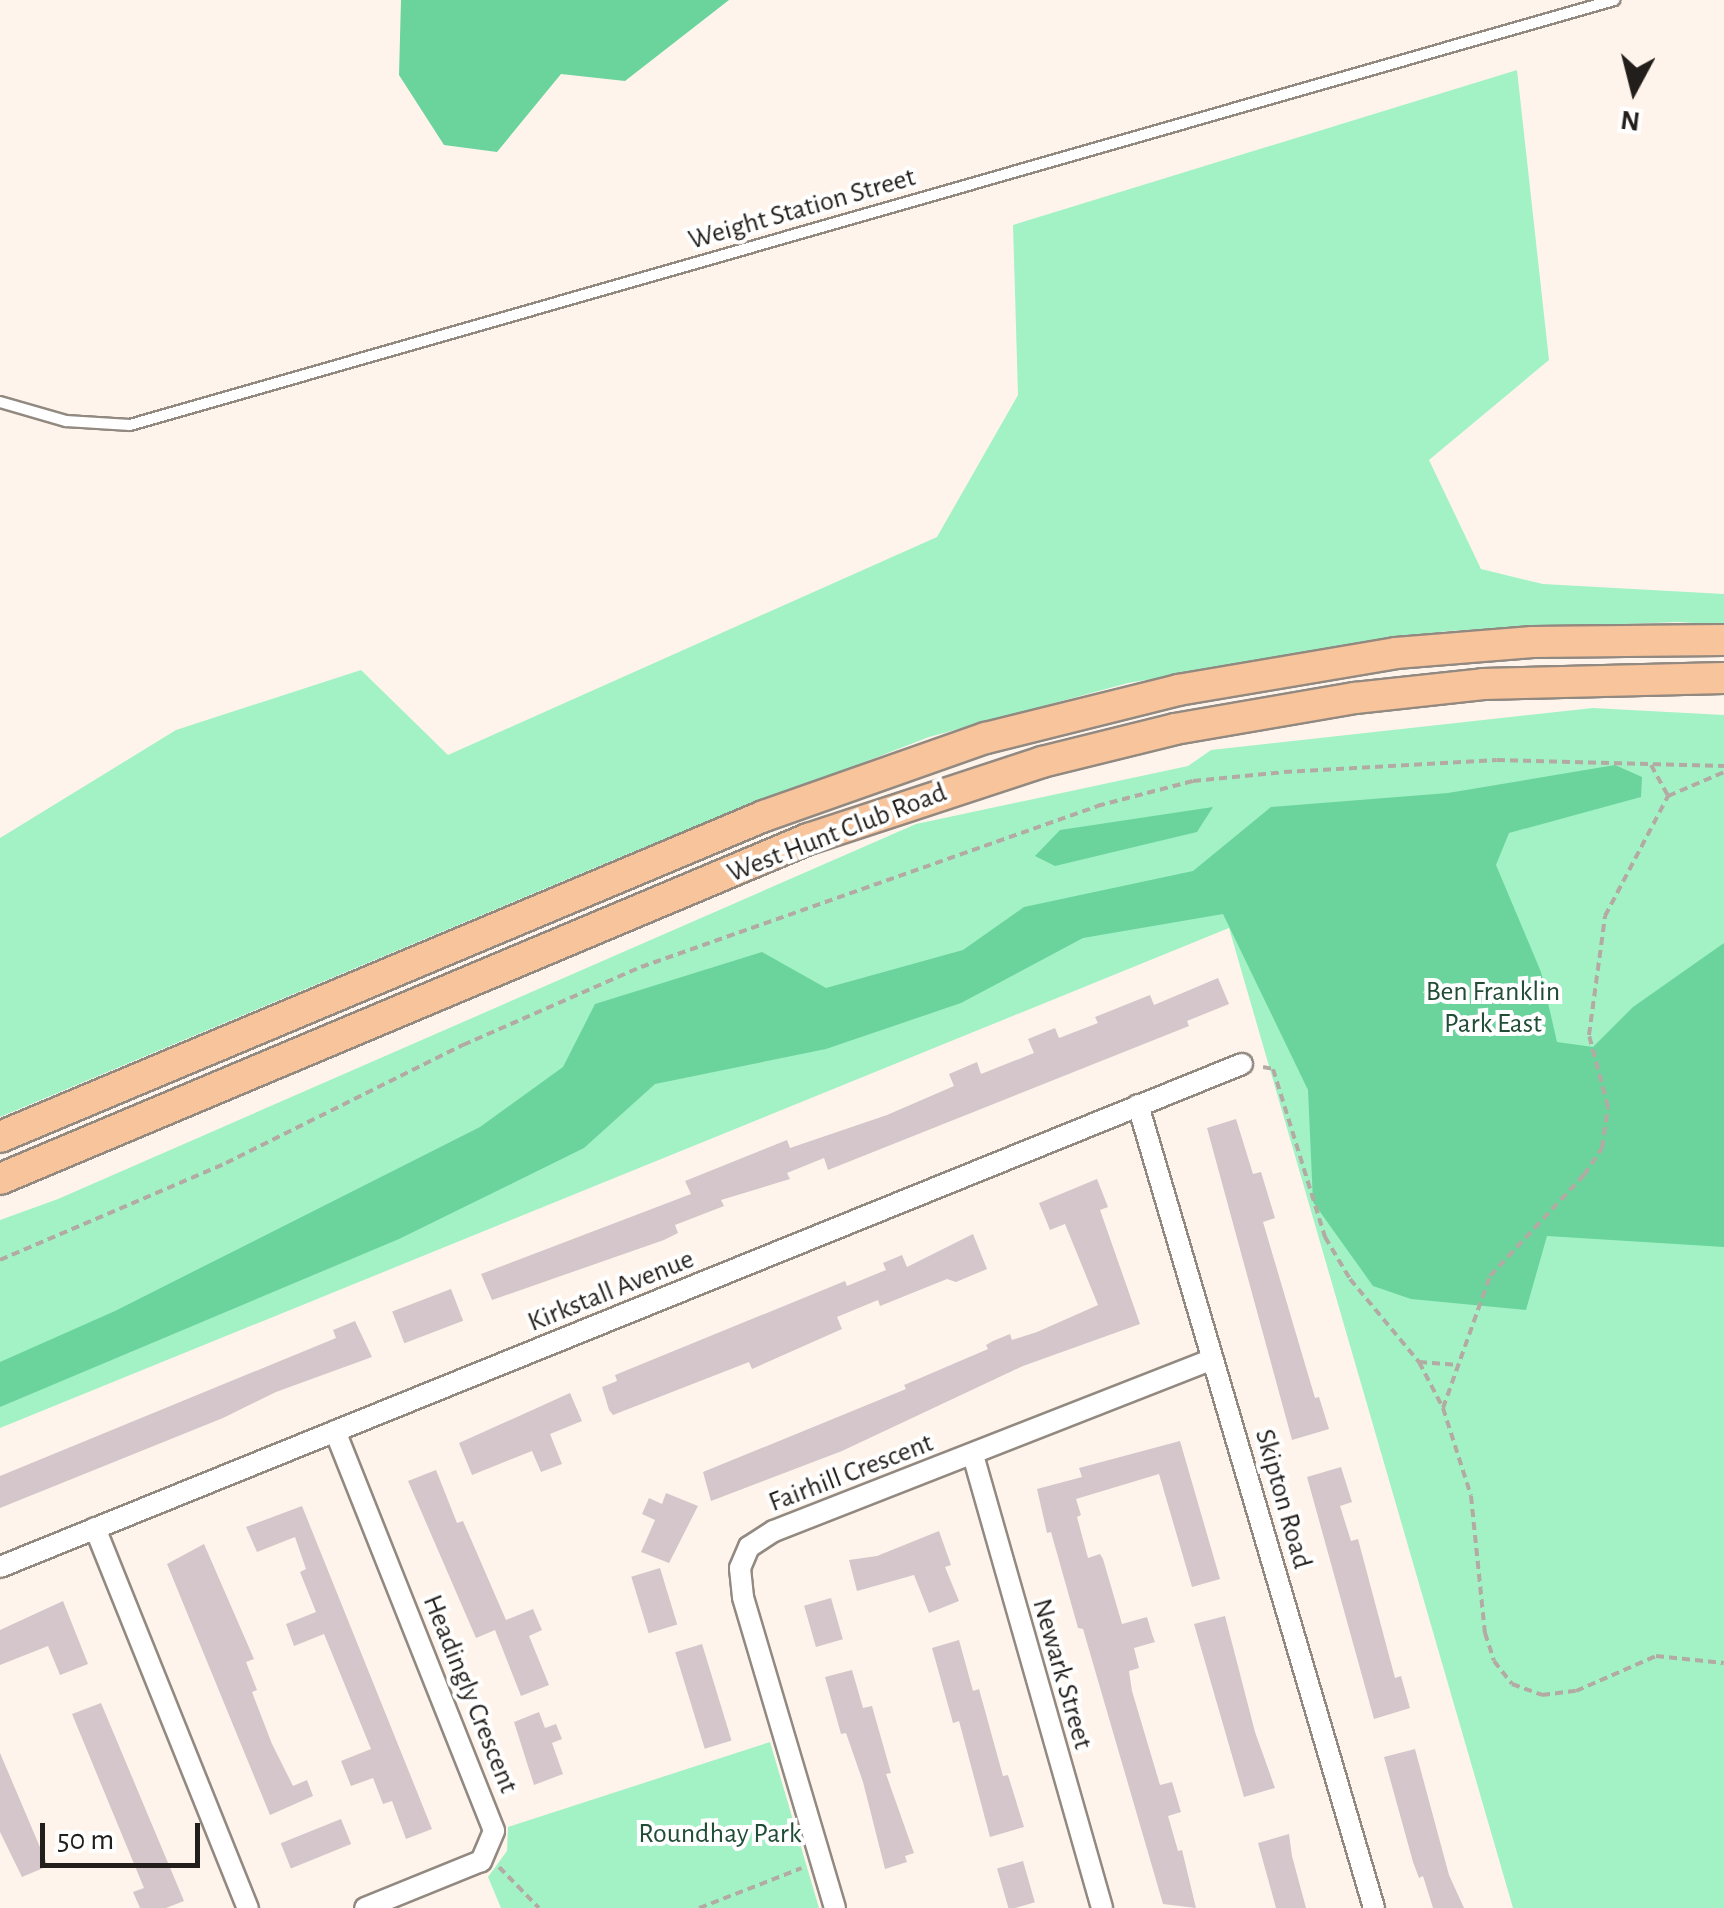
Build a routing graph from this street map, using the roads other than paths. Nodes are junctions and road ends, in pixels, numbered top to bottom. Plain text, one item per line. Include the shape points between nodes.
1 (1614, 0) edge
2 (0, 402) edge
3 (1724, 640) edge
4 (1724, 678) edge
5 (1242, 1064) road end
6 (1138, 1105) junction
7 (0, 1137) edge
8 (0, 1179) edge
9 (1213, 1358) junction
10 (335, 1431) junction
11 (973, 1455) junction
12 (95, 1528) junction
13 (0, 1567) edge
14 (248, 1908) edge
15 (365, 1908) edge
16 (834, 1908) edge
17 (1102, 1908) edge
18 (1374, 1908) edge

1 - 2 lane, Weight Station Street via 130,426 66,422
3 - 7 main road, West Hunt Club Road via 1534,642 1396,654 1196,686 986,738 764,816
4 - 8 main road, West Hunt Club Road via 1532,682 1356,698 1175,730 1027,766 808,840
5 - 6 street, Kirkstall Avenue
6 - 9 street, Skipton Road
6 - 10 street, Kirkstall Avenue
9 - 11 street, Fairhill Crescent
9 - 18 street, Skipton Road
10 - 12 street, Kirkstall Avenue
10 - 15 street, Headingly Crescent via 494,1830 480,1860
11 - 16 street, Fairhill Crescent via 774,1531 749,1547 740,1568
11 - 17 street, Newark Street
12 - 13 street, Kirkstall Avenue
12 - 14 street

